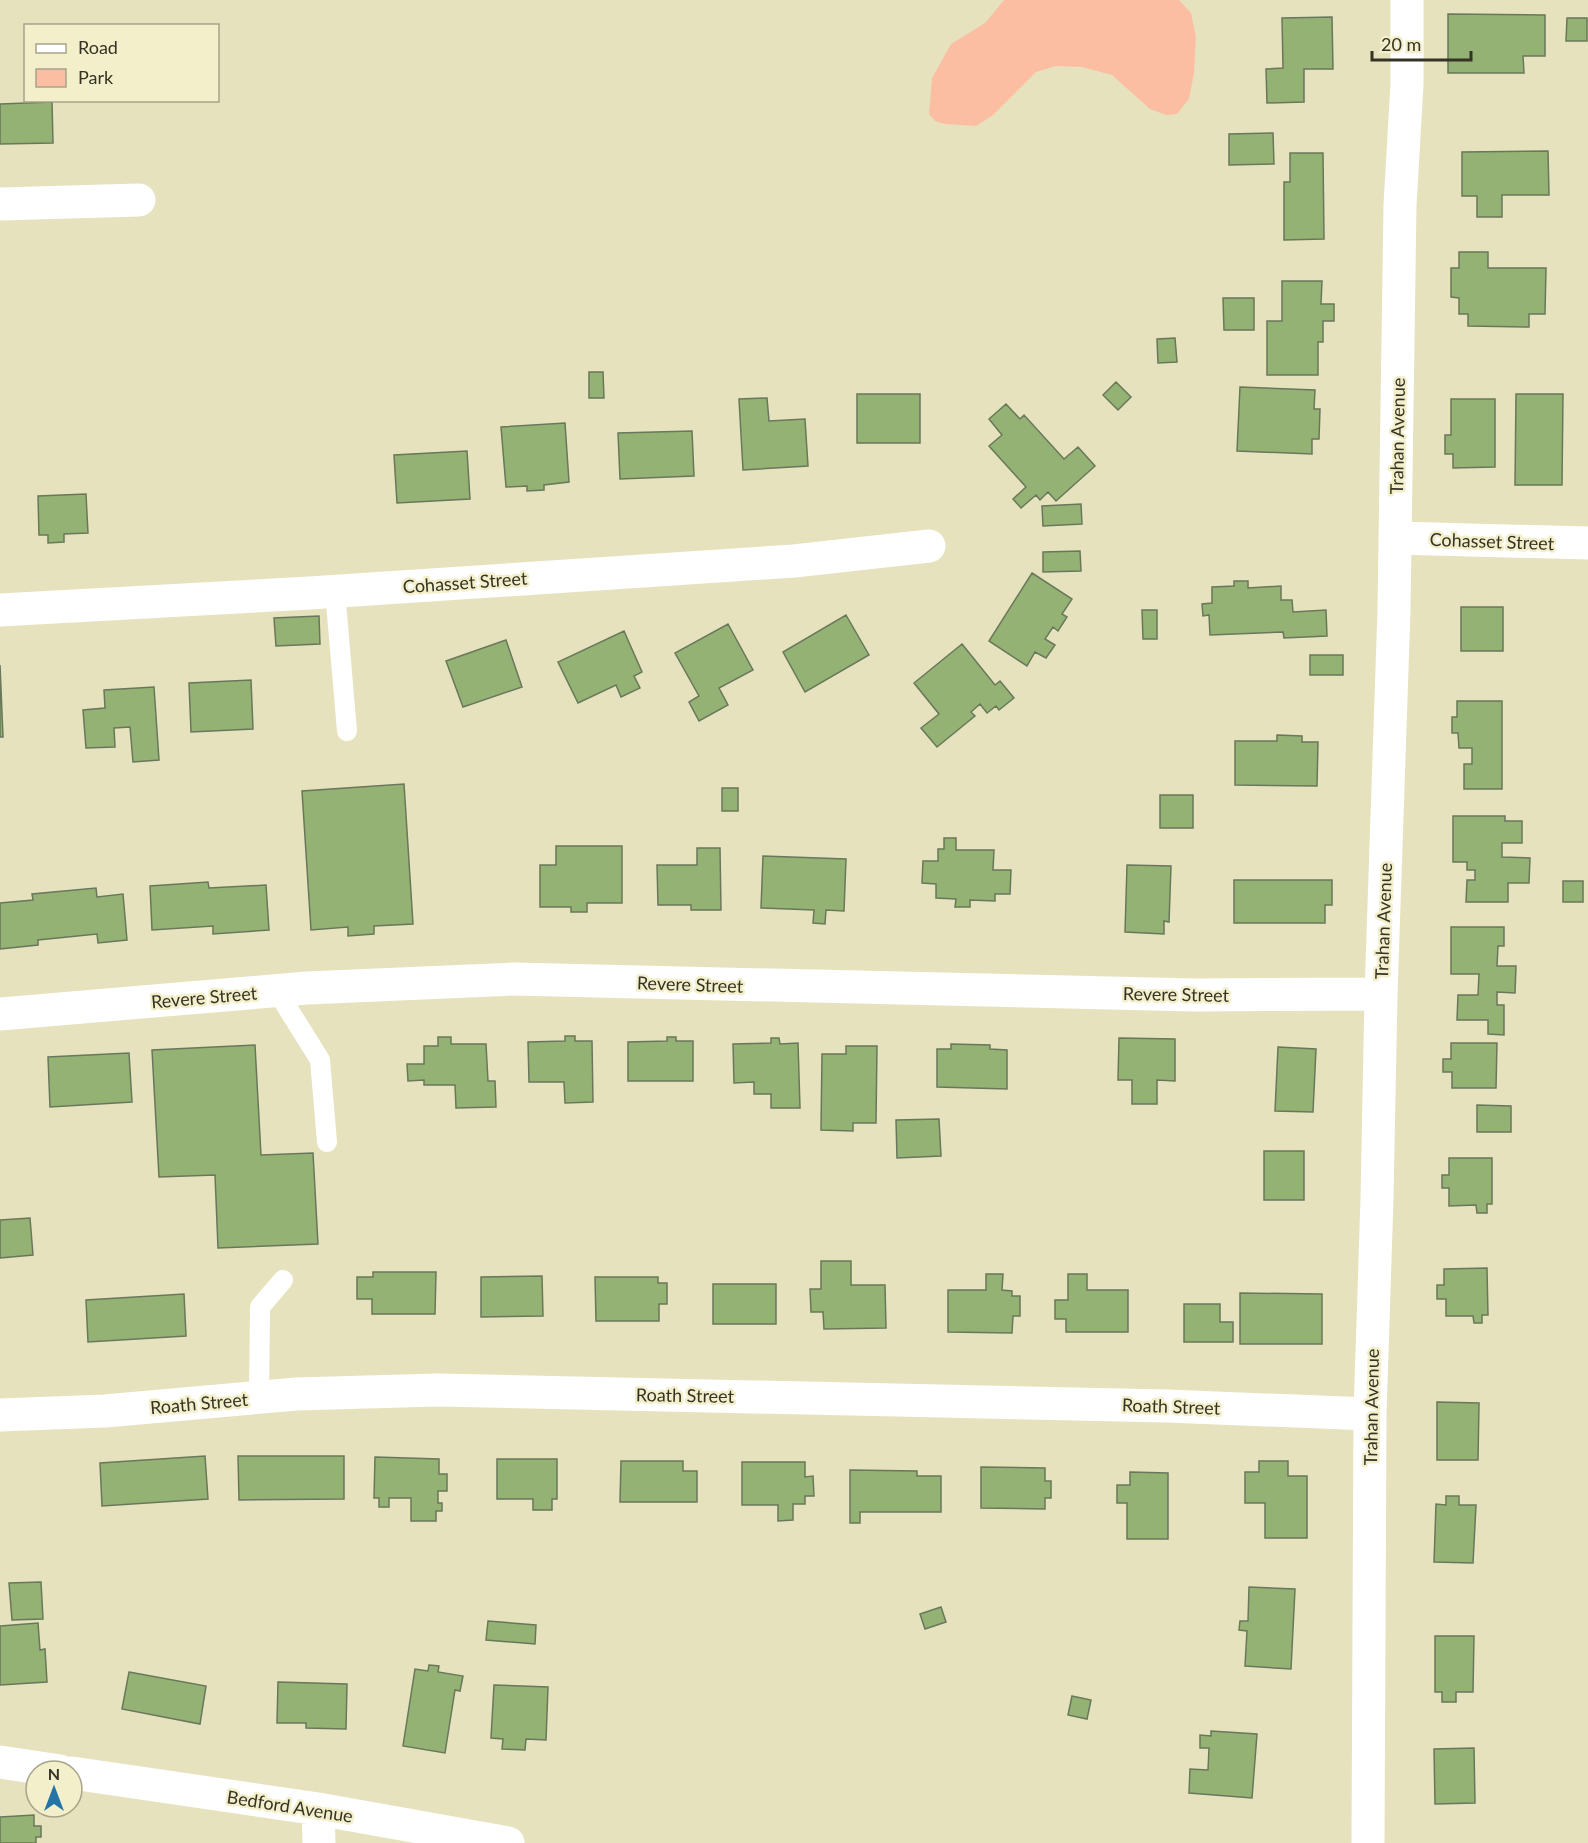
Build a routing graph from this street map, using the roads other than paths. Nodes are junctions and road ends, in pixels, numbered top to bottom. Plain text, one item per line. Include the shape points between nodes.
1 (1407, 0) edge
2 (139, 200) dead end
3 (0, 204) edge
4 (1396, 538) junction
5 (1588, 543) edge
6 (929, 546) dead end
7 (335, 591) junction
8 (0, 610) edge
9 (347, 731) dead end
10 (277, 991) junction
11 (1381, 994) junction
12 (0, 1014) edge
13 (327, 1142) dead end
14 (283, 1280) dead end
15 (259, 1397) junction
16 (1370, 1414) junction
17 (0, 1415) edge
18 (0, 1762) edge
19 (24, 1766) edge
20 (84, 1775) edge
21 (318, 1809) junction
22 (319, 1843) edge
23 (508, 1843) edge
24 (1368, 1843) edge

1 - 4 street, Trahan Avenue
2 - 3 street
4 - 5 street, Cohasset Street
4 - 11 street, Trahan Avenue
6 - 7 street, Cohasset Street via 794,561
7 - 8 street, Cohasset Street
7 - 9 lane
10 - 11 street, Revere Street via 514,979 1194,995
10 - 12 street, Revere Street
10 - 13 lane via 320,1060
11 - 16 street, Trahan Avenue
14 - 15 lane via 260,1308
15 - 16 street, Roath Street via 438,1390
15 - 17 street, Roath Street via 105,1411
16 - 24 street, Trahan Avenue
18 - 19 street
20 - 21 street, Bedford Avenue
21 - 22 street
21 - 23 street, Bedford Avenue

